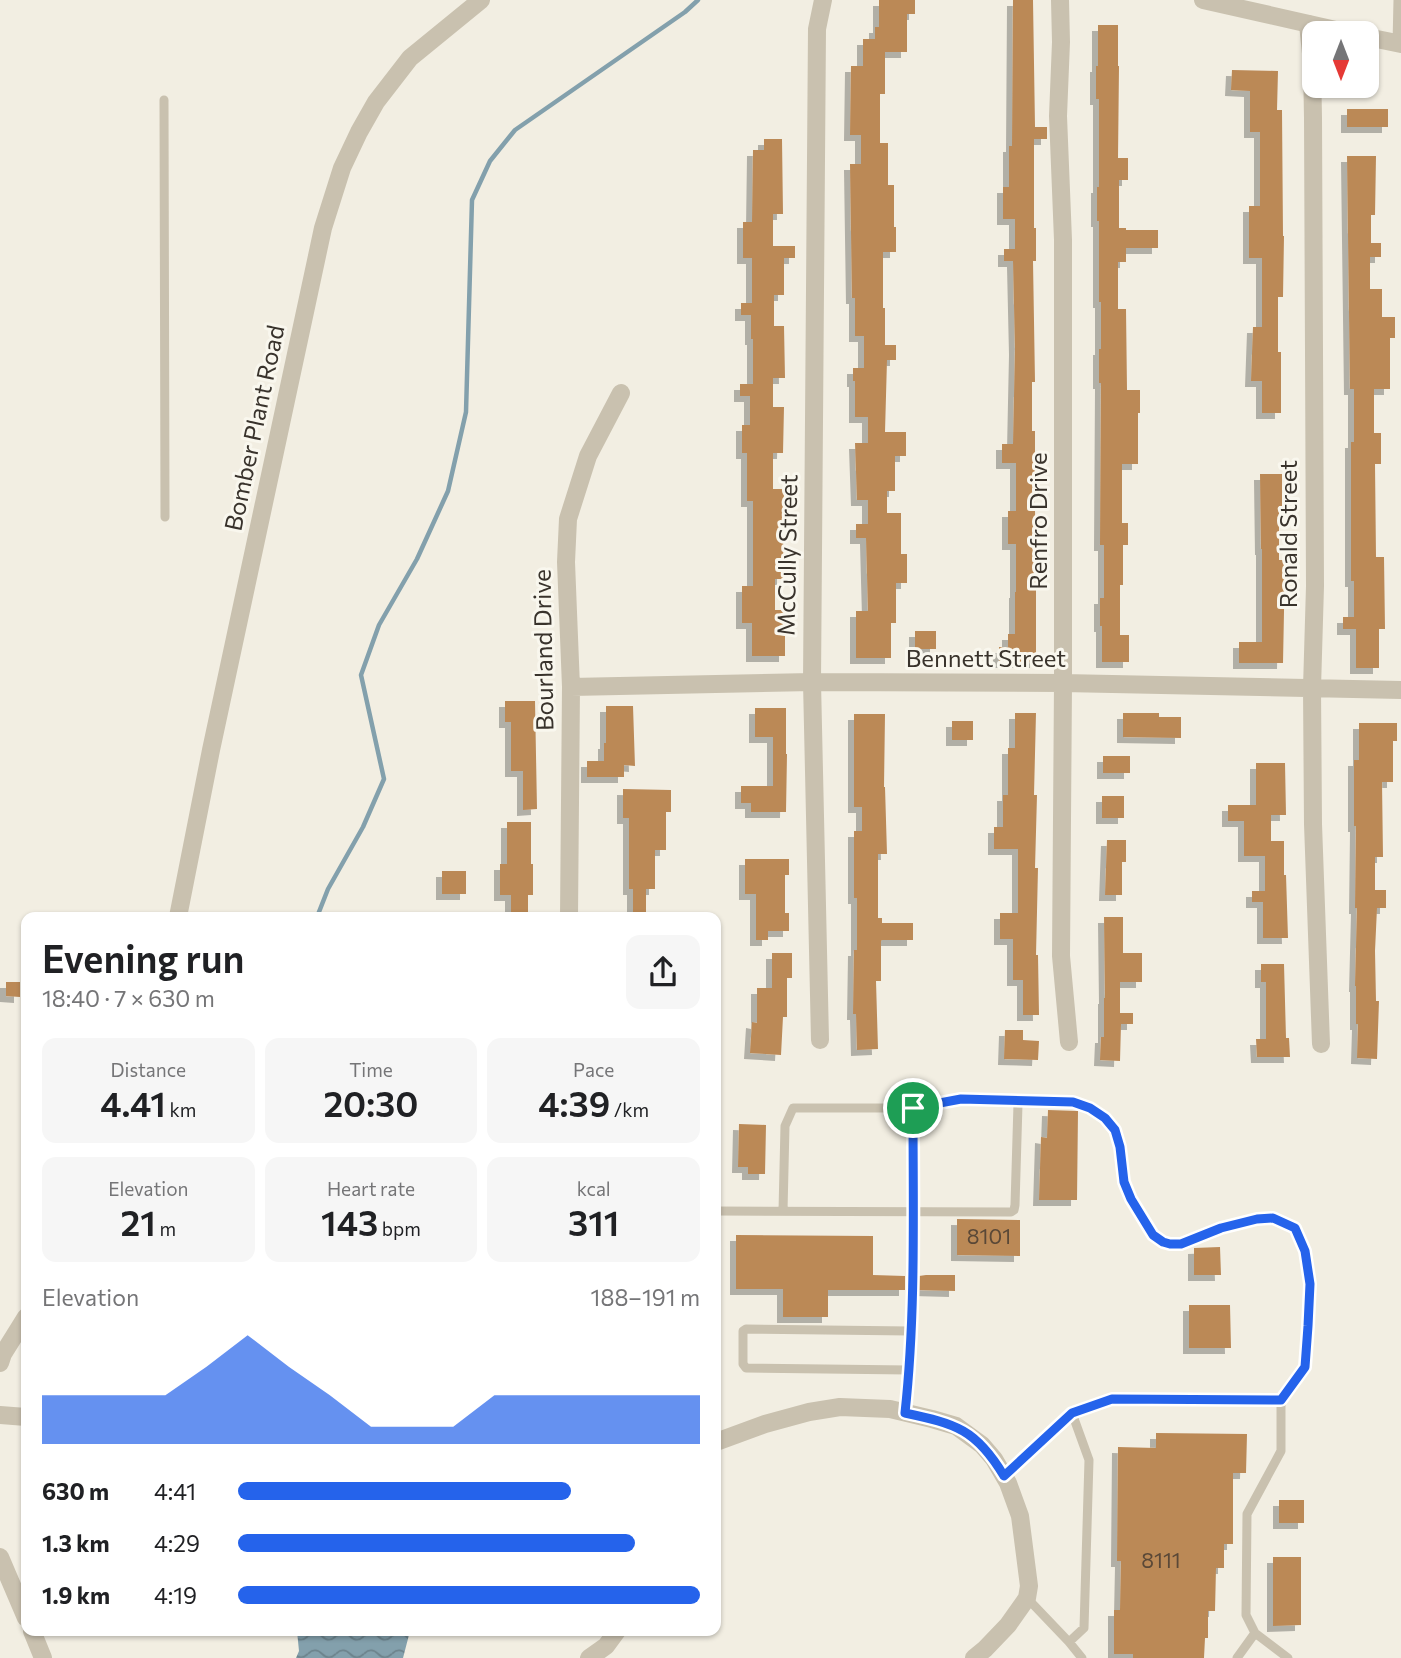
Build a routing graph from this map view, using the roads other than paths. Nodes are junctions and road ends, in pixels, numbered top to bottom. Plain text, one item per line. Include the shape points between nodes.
1 (481, 0) edge
2 (823, 0) edge
3 (1060, 0) edge
4 (1203, 0) edge
5 (1398, 0) edge
6 (1302, 23) edge
7 (1379, 40) edge
8 (1399, 44) edge
9 (1313, 98) edge
10 (164, 100) dead end
11 (621, 393) dead end
12 (165, 517) dead end
13 (811, 682) junction
14 (1063, 683) junction
15 (570, 687) junction
16 (1312, 688) junction
17 (1401, 690) edge
18 (179, 912) edge
19 (569, 912) edge
20 (820, 1040) dead end
21 (1069, 1042) dead end
22 (1321, 1044) dead end
23 (1017, 1101) junction
24 (913, 1108) junction
25 (721, 1210) edge
26 (783, 1211) junction
27 (913, 1212) junction
28 (21, 1325) edge
29 (910, 1331) junction
30 (0, 1363) edge
31 (909, 1370) junction
32 (1281, 1400) junction
33 (905, 1413) junction
34 (1072, 1413) junction
35 (0, 1415) edge
36 (21, 1417) edge
37 (721, 1440) edge
38 (1004, 1476) junction
39 (0, 1557) edge
40 (1027, 1598) junction
41 (21, 1606) edge
42 (1255, 1633) junction
43 (34, 1636) edge
44 (613, 1636) edge
45 (1069, 1642) junction
46 (43, 1658) edge
47 (589, 1658) edge
48 (974, 1658) edge
49 (1082, 1658) edge
50 (1237, 1658) edge
51 (1288, 1658) edge

1 - 18 street, Bomber Plant Road via 410,58 376,102 342,168 323,228
2 - 13 street, McCully Street via 817,29
3 - 14 street, Renfro Drive
4 - 6 street
5 - 8 lane
7 - 8 street
9 - 16 street, Ronald Street
10 - 12 lane
11 - 15 street, Bourland Drive via 588,456 568,519
13 - 14 street, Bennett Street
13 - 15 street, Bennett Street
13 - 20 street, McCully Street
14 - 16 street, Bennett Street
14 - 21 street, Renfro Drive via 1061,956
15 - 19 street, Bourland Drive
16 - 17 street, Bennett Street
16 - 22 street, Ronald Street
23 - 24 lane via 961,1099
23 - 27 lane via 1014,1210
23 - 32 lane via 1073,1102 1105,1118 1115,1130 1131,1199 1153,1235 1170,1244 1257,1219 1273,1218 1295,1228 1305,1251 1310,1284 1305,1367
24 - 26 lane via 793,1108 785,1126
24 - 27 lane
25 - 26 lane
26 - 27 lane
27 - 29 lane
28 - 30 street
29 - 31 lane
29 - 31 lane via 743,1331 746,1368
31 - 33 lane
32 - 34 lane via 1112,1399
32 - 42 lane via 1280,1451 1247,1514 1246,1615
33 - 37 street via 840,1407 765,1424
33 - 38 street via 956,1426 982,1444
34 - 38 lane
34 - 45 lane via 1089,1460 1084,1628
35 - 36 street
38 - 40 street via 1020,1516
39 - 41 street
40 - 45 lane
40 - 48 street via 1008,1625
42 - 50 lane
42 - 51 lane
43 - 46 street
44 - 47 street
45 - 49 lane

